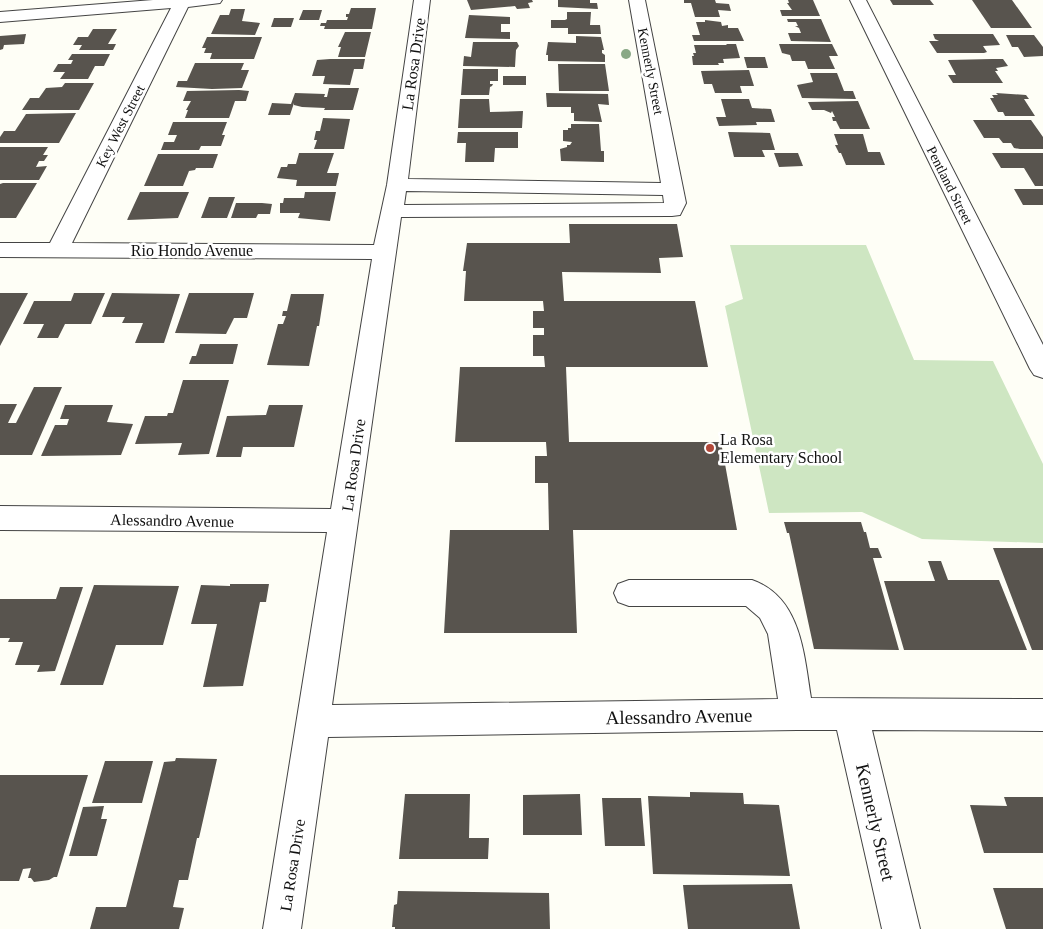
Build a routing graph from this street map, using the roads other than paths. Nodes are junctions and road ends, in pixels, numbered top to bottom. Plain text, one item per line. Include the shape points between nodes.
1 (214, 0) edge
2 (422, 0) edge
3 (638, 0) edge
4 (858, 0) edge
5 (182, 3) junction
6 (0, 17) edge
7 (395, 198) junction
8 (0, 250) edge
9 (58, 250) junction
10 (384, 252) junction
11 (1043, 369) edge
12 (0, 518) edge
13 (344, 521) junction
14 (629, 593) dead end
15 (797, 714) junction
16 (851, 715) junction
17 (1043, 715) edge
18 (314, 721) junction
19 (282, 929) edge
20 (901, 929) edge

1 - 5 street
2 - 7 street, La Rosa Drive
3 - 7 street, Kennerly Street via 675,203 672,210
4 - 11 street, Pentland Street
5 - 6 street
5 - 9 street, Key West Street
7 - 10 street, La Rosa Drive
8 - 9 street, Rio Hondo Avenue
9 - 10 street, Rio Hondo Avenue
10 - 13 street, La Rosa Drive
12 - 13 street, Alessandro Avenue
13 - 18 street, La Rosa Drive
14 - 15 street via 752,594 771,609 784,632
15 - 16 street, Alessandro Avenue
15 - 18 street, Alessandro Avenue
16 - 17 street, Alessandro Avenue
16 - 20 street, Kennerly Street
18 - 19 street, La Rosa Drive

